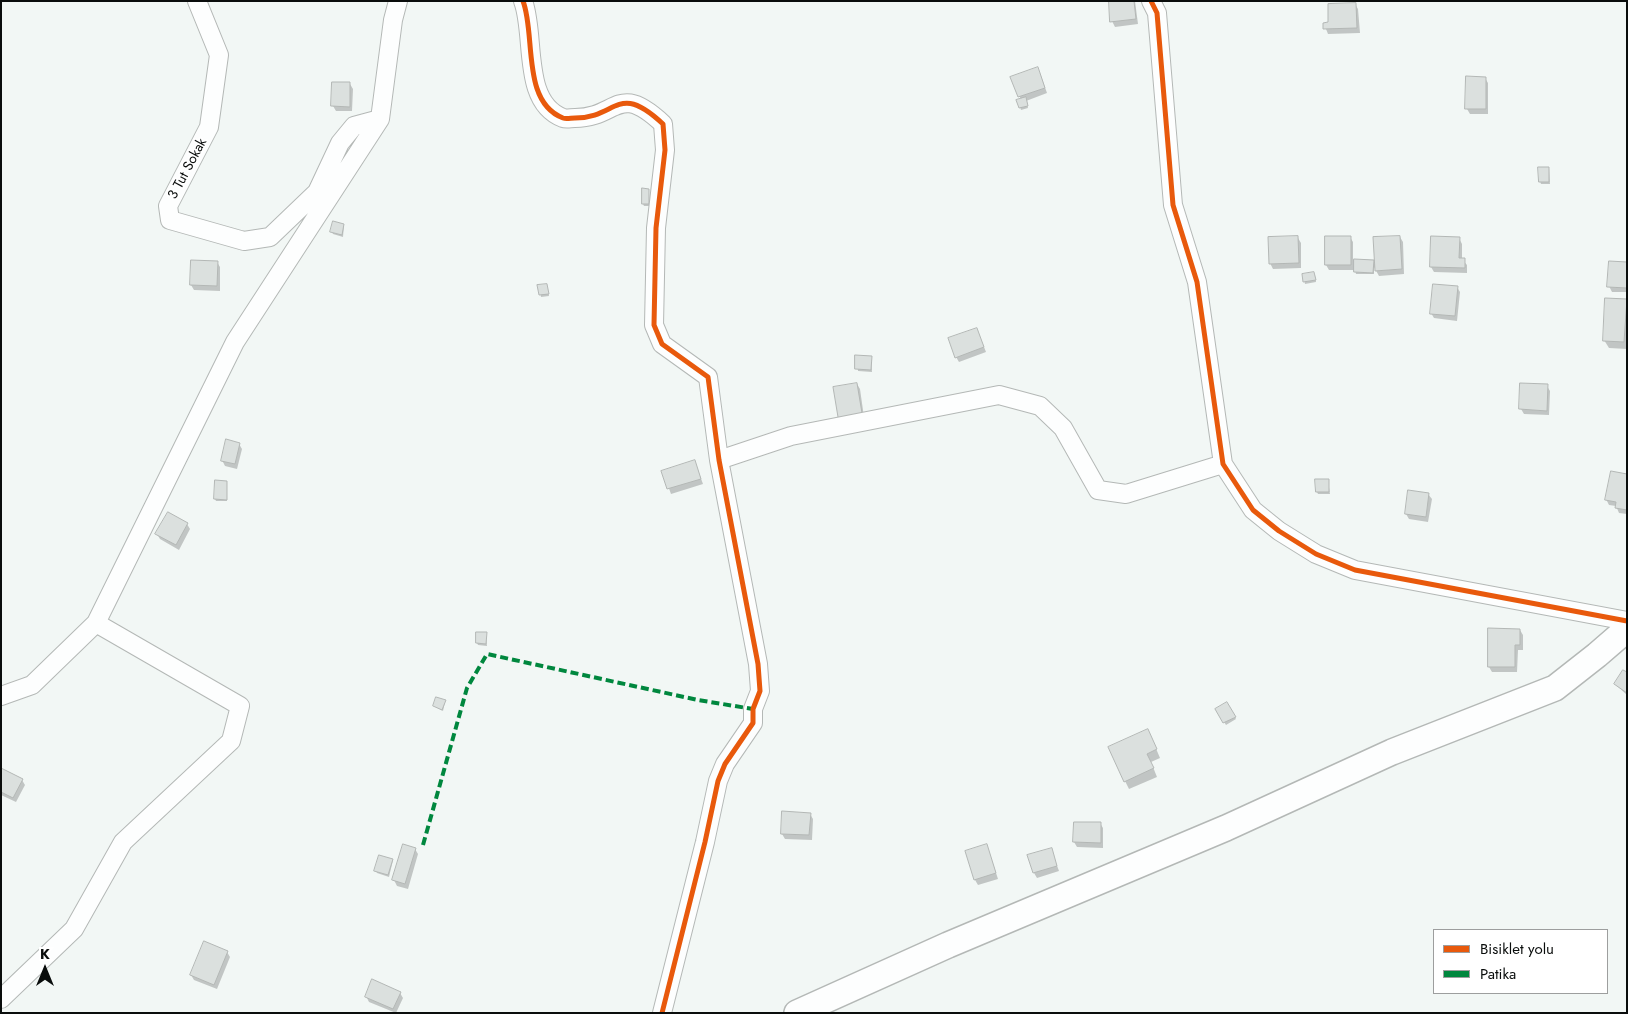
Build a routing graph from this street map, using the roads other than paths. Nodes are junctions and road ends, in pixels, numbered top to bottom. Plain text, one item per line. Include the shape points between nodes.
1 (197, 1) edge
2 (388, 1) edge
3 (398, 1) edge
4 (523, 1) edge
5 (1151, 1) edge
6 (392, 20) junction
7 (380, 119) junction
8 (719, 460) junction
9 (1223, 464) junction
10 (1627, 621) edge
11 (96, 623) junction
12 (1627, 629) edge
13 (1, 696) edge
14 (1, 999) edge
15 (662, 1013) edge
16 (796, 1013) edge

1 - 7 street, 3 Tut Sokak via 219,55 209,127 168,206 170,220 244,241 270,237 317,192 340,143 354,126
2 - 6 street
3 - 6 street
4 - 8 street via 533,70 543,104 564,118 586,118 615,104 631,102 647,109 663,124 665,150 656,228 654,325 662,344 708,377
5 - 9 street via 1158,13 1173,205 1198,282
6 - 7 street
7 - 11 street via 235,342
8 - 9 street via 791,436 999,395 1040,406 1063,428 1098,490 1126,494
8 - 15 street via 758,664 760,691 753,709 753,723 725,764 718,781
9 - 10 street via 1254,510 1279,532 1316,554 1355,570
11 - 13 street via 32,685
11 - 14 street via 240,706 231,741 123,842 74,929
12 - 16 street via 1555,688 1392,752 1226,828

